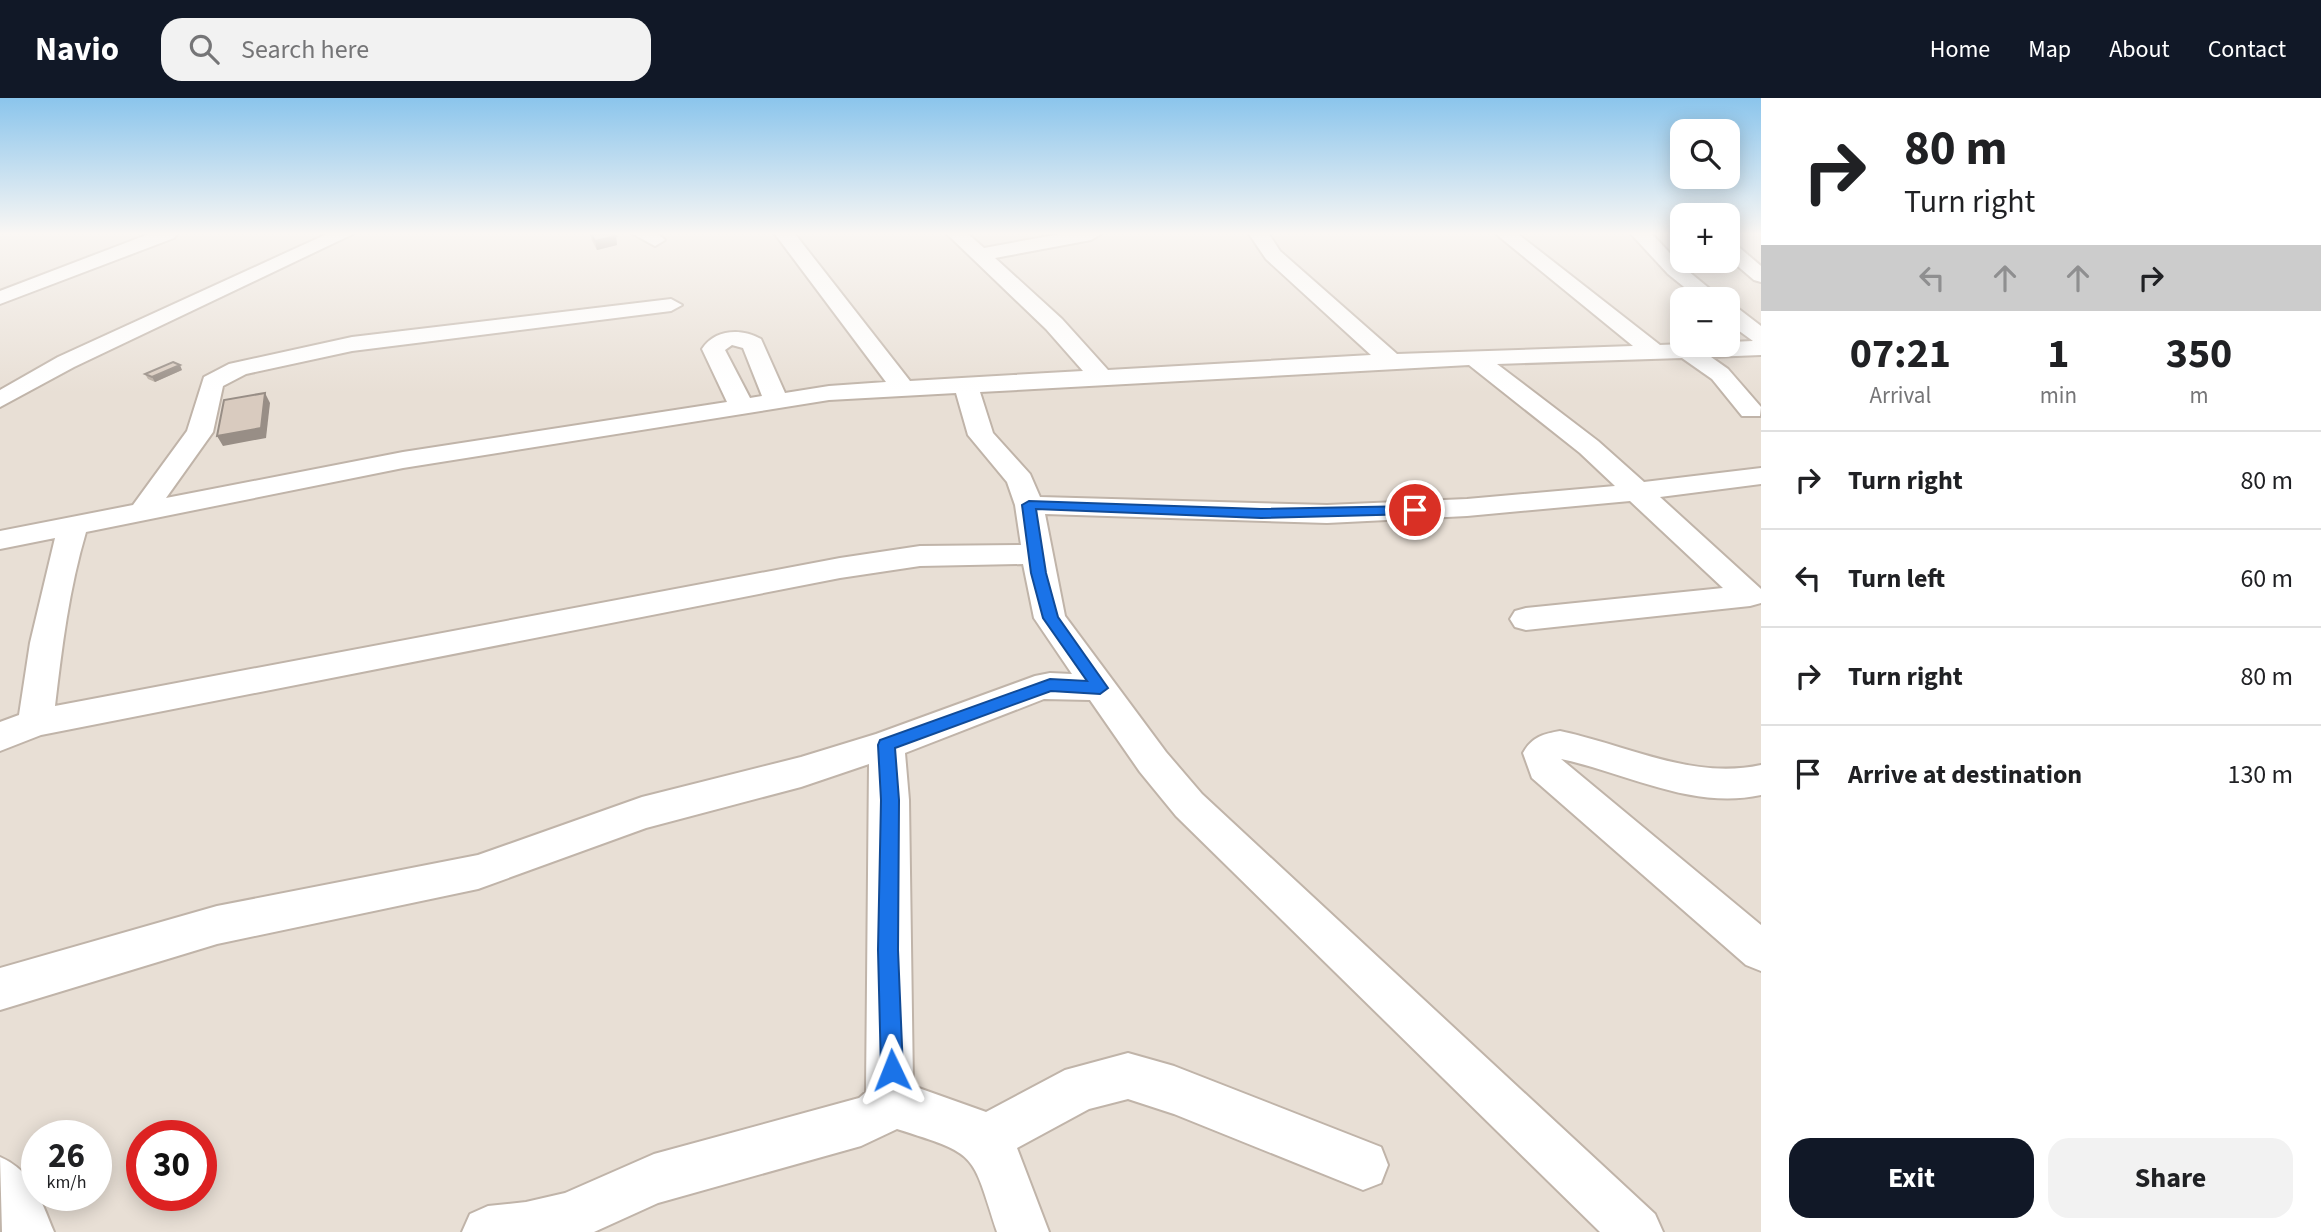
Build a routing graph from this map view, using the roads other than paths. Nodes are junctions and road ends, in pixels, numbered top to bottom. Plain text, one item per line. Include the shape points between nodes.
1 (29, 287) edge
2 (228, 287) edge
3 (825, 287) edge
4 (1015, 287) edge
5 (1309, 287) edge
6 (1573, 287) edge
7 (0, 298) edge
8 (671, 305) dead end
9 (1740, 321) edge
10 (1761, 337) edge
11 (1761, 348) edge
12 (1740, 349) edge
13 (1655, 352) junction
14 (1670, 352) edge
15 (1696, 357) edge
16 (1476, 359) junction
17 (1391, 361) junction
18 (762, 369) junction
19 (726, 375) junction
20 (1100, 376) junction
21 (965, 384) junction
22 (902, 387) junction
23 (0, 400) edge
24 (776, 401) junction
25 (742, 407) junction
26 (1751, 411) dead end
27 (1761, 476) edge
28 (1636, 492) junction
29 (1029, 505) junction
30 (143, 511) junction
31 (74, 525) junction
32 (0, 540) edge
33 (1037, 554) junction
34 (1756, 595) edge
35 (1526, 619) dead end
36 (1100, 688) junction
37 (35, 723) junction
38 (0, 737) edge
39 (886, 745) junction
40 (1761, 780) edge
41 (1761, 951) edge
42 (0, 989) edge
43 (890, 1103) junction
44 (985, 1139) junction
45 (1363, 1165) dead end
46 (0, 1182) edge
47 (28, 1232) edge
48 (488, 1232) edge
49 (1023, 1232) edge
50 (1637, 1232) edge

1 - 7 street
2 - 23 street via 66,362
3 - 22 street
4 - 20 street
5 - 17 street
6 - 13 street
8 - 30 street via 412,337 234,367 212,382 200,432
9 - 10 street
11 - 12 street
13 - 14 street
13 - 16 street
15 - 26 street via 1720,374
16 - 17 street
16 - 28 street via 1589,447
17 - 20 street
18 - 19 street
18 - 19 street via 749,340 722,341 713,349
18 - 24 street
19 - 25 street
20 - 21 street
21 - 22 street
21 - 29 street via 981,435 1020,480
22 - 24 street
24 - 25 street
25 - 30 street via 403,460
27 - 28 street
28 - 29 street via 1370,513 1261,514
28 - 34 street
29 - 33 street
30 - 31 street
31 - 32 street
31 - 37 street via 46,643
33 - 36 street via 1051,618
33 - 37 street via 920,556 840,568
34 - 35 street
36 - 39 street via 1050,685
36 - 50 street via 1189,805
37 - 38 street
39 - 42 street via 642,813 478,872 217,925
39 - 43 street
40 - 41 street via 1734,786 1706,782 1559,745 1541,753 1545,768 1561,783
43 - 44 street via 964,1127
43 - 48 street via 861,1122 654,1179 567,1218
44 - 45 street via 1082,1087 1128,1076
44 - 49 street
46 - 47 street via 14,1199

